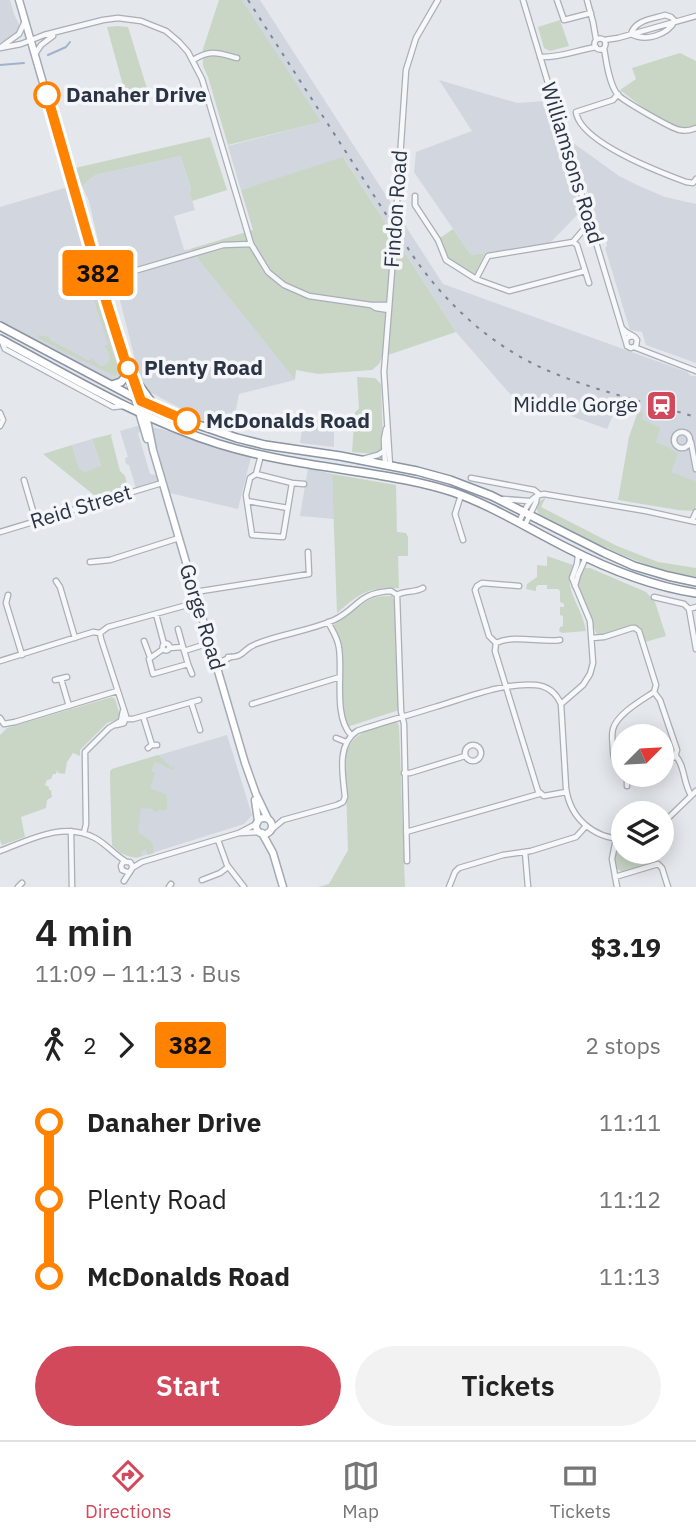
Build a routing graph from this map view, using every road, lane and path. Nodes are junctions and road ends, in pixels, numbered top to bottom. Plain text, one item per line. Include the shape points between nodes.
1 (19, 0) edge
2 (438, 0) edge
3 (523, 0) edge
4 (557, 0) edge
5 (587, 0) edge
6 (591, 13) junction
7 (694, 15) edge
8 (25, 21) junction
9 (57, 33) junction
10 (31, 41) junction
11 (600, 44) junction
12 (0, 47) edge
13 (35, 56) junction
14 (540, 57) junction
15 (237, 58) dead end
16 (553, 58) junction
17 (193, 60) junction
18 (543, 67) junction
19 (618, 94) junction
20 (696, 128) edge
21 (696, 179) edge
22 (415, 197) dead end
23 (591, 226) junction
24 (573, 242) junction
25 (251, 244) junction
26 (585, 271) junction
27 (100, 279) junction
28 (476, 279) junction
29 (589, 282) dead end
30 (389, 308) junction
31 (621, 325) junction
32 (0, 326) edge
33 (632, 336) junction
34 (22, 337) junction
35 (0, 340) edge
36 (638, 341) junction
37 (626, 342) junction
38 (634, 347) junction
39 (17, 348) junction
40 (649, 353) junction
41 (54, 368) junction
42 (696, 369) edge
43 (128, 372) junction
44 (61, 379) junction
45 (112, 385) junction
46 (133, 397) junction
47 (141, 401) junction
48 (125, 406) junction
49 (155, 407) junction
50 (0, 413) edge
51 (142, 414) junction
52 (387, 425) junction
53 (0, 426) edge
54 (691, 439) junction
55 (680, 448) junction
56 (384, 451) junction
57 (261, 454) junction
58 (359, 460) junction
59 (388, 466) junction
60 (695, 467) edge
61 (256, 474) junction
62 (387, 476) junction
63 (471, 478) dead end
64 (24, 480) dead end
65 (162, 483) junction
66 (292, 483) junction
67 (304, 484) dead end
68 (461, 495) junction
69 (538, 495) junction
70 (496, 498) junction
71 (247, 501) junction
72 (530, 501) junction
73 (288, 508) junction
74 (696, 512) edge
75 (527, 513) junction
76 (36, 521) junction
77 (694, 522) edge
78 (522, 523) junction
79 (0, 532) edge
80 (179, 538) junction
81 (463, 540) dead end
82 (578, 540) junction
83 (308, 552) dead end
84 (582, 556) junction
85 (90, 562) dead end
86 (56, 581) dead end
87 (696, 582) edge
88 (519, 586) dead end
89 (575, 587) junction
90 (423, 588) dead end
91 (195, 592) junction
92 (696, 593) edge
93 (397, 595) junction
94 (8, 596) dead end
95 (654, 597) dead end
96 (198, 602) junction
97 (696, 607) edge
98 (689, 609) junction
99 (156, 614) junction
100 (328, 622) junction
101 (178, 629) dead end
102 (101, 635) junction
103 (75, 638) junction
104 (592, 638) junction
105 (560, 639) dead end
106 (144, 641) dead end
107 (496, 643) junction
108 (201, 646) dead end
109 (165, 647) junction
110 (183, 649) junction
111 (696, 649) edge
112 (22, 655) junction
113 (149, 657) junction
114 (0, 661) edge
115 (188, 664) junction
116 (216, 664) junction
117 (192, 674) dead end
118 (340, 677) junction
119 (61, 679) dead end
120 (506, 687) junction
121 (117, 691) junction
122 (654, 692) junction
123 (199, 700) dead end
124 (191, 702) junction
125 (560, 702) junction
126 (252, 704) dead end
127 (69, 706) junction
128 (143, 716) junction
129 (402, 717) junction
130 (0, 718) edge
131 (124, 719) junction
132 (4, 724) junction
133 (616, 724) edge
134 (200, 730) dead end
135 (0, 731) edge
136 (352, 734) junction
137 (336, 738) dead end
138 (346, 742) junction
139 (152, 746) dead end
140 (465, 756) dead end
141 (675, 756) joint
142 (404, 772) junction
143 (252, 785) junction
144 (566, 790) junction
145 (539, 792) junction
146 (694, 793) edge
147 (674, 812) edge
148 (269, 819) junction
149 (284, 821) junction
150 (258, 822) junction
151 (586, 826) junction
152 (271, 830) junction
153 (71, 831) junction
154 (406, 831) junction
155 (239, 833) junction
156 (261, 833) junction
157 (84, 834) junction
158 (611, 838) edge
159 (218, 840) junction
160 (0, 851) edge
161 (525, 852) junction
162 (273, 853) junction
163 (407, 860) dead end
164 (142, 862) junction
165 (613, 864) edge
166 (125, 865) junction
167 (228, 867) junction
168 (131, 870) junction
169 (615, 877) junction
170 (202, 880) dead end
171 (124, 881) junction
172 (72, 887) edge
173 (122, 887) edge
174 (244, 887) edge
175 (283, 887) edge
176 (449, 887) edge
177 (528, 887) edge
178 (617, 887) edge
179 (668, 887) edge

1 - 8 main road
2 - 30 street, Findon Road, bridge via 416,38 405,82
3 - 14 street, Williamsons Road
4 - 6 street via 564,20
5 - 6 street
6 - 11 street
7 - 11 street
8 - 10 main road
8 - 12 street via 19,34
9 - 10 street
9 - 13 street
9 - 17 street via 103,20 141,21 166,32
10 - 12 street
10 - 13 main road
11 - 16 street
11 - 19 street
13 - 27 main road
14 - 16 street
14 - 18 street, Williamsons Road
15 - 17 street via 210,52
16 - 18 street
17 - 25 street
18 - 23 street, Williamsons Road
19 - 20 street via 678,130
19 - 21 street via 613,100 576,112 577,120 636,162 686,182
22 - 28 street via 415,205 446,260
23 - 24 street
23 - 31 street, Williamsons Road
24 - 26 street, Williamsons Road
24 - 28 street via 488,256
25 - 27 street via 223,246
25 - 30 street via 268,272 296,291
26 - 28 street via 509,291
26 - 29 street, Williamsons Road
27 - 43 main road
30 - 52 street, Findon Road via 384,372
31 - 33 street, Williamsons Road
31 - 37 street, Williamsons Road
32 - 34 highway
33 - 36 street
33 - 37 street
34 - 39 highway
34 - 45 highway
35 - 39 highway
35 - 44 street via 5,349
36 - 38 street
36 - 40 street
37 - 38 street
38 - 40 street
39 - 41 highway
40 - 42 street
41 - 44 street
41 - 48 highway
43 - 45 highway
43 - 46 main road
43 - 47 main road
43 - 49 highway
44 - 48 street via 113,407
45 - 46 highway
46 - 47 highway
46 - 51 main road
47 - 49 highway
47 - 51 main road, Gorge Road
48 - 51 highway
49 - 58 highway via 237,438
50 - 53 street
51 - 57 highway via 220,445
51 - 65 main road, Gorge Road
52 - 56 street, Findon Road
52 - 59 street, Findon Road
54 - 55 street via 688,446
54 - 55 street via 685,433 677,434 674,442
54 - 60 street
55 - 60 street
56 - 58 street
56 - 59 street, Findon Road
57 - 61 street
57 - 62 highway
58 - 59 highway
59 - 62 highway, Findon Road
59 - 70 highway via 450,480
61 - 66 street
61 - 71 street via 250,478
62 - 68 highway
63 - 69 street via 534,490
64 - 76 street
65 - 76 street, Reid Street
65 - 80 main road, Gorge Road
66 - 67 street
66 - 73 street
68 - 78 highway
68 - 81 street via 455,514
69 - 72 street
69 - 75 street
69 - 77 street
70 - 72 street
70 - 75 highway
71 - 73 street
71 - 73 street via 252,535 283,537
72 - 75 street
74 - 77 street
75 - 78 street
75 - 82 highway
76 - 79 street, Reid Street
78 - 84 highway
80 - 85 street
80 - 91 main road, Gorge Road
82 - 84 highway via 585,549
82 - 87 highway via 634,566
83 - 91 street via 309,574
84 - 89 street
84 - 89 street via 572,575
84 - 92 highway via 634,578
86 - 103 street
88 - 107 street via 482,583 476,588 489,636
89 - 104 street via 589,617
90 - 93 street
91 - 96 main road, Gorge Road
93 - 100 street via 370,594
93 - 129 street
94 - 112 street via 6,603
95 - 98 street
96 - 99 street
96 - 116 main road, Gorge Road
97 - 98 street
98 - 111 street
99 - 102 street
99 - 109 street
100 - 116 street via 256,643 240,656
100 - 118 street via 339,646
101 - 110 street
102 - 103 street via 94,632
102 - 121 street
103 - 112 street
104 - 122 street via 638,630 656,685
104 - 125 street via 590,674 573,695
105 - 107 street
106 - 113 street
107 - 120 street
108 - 110 street
109 - 110 street
109 - 113 street
110 - 115 street
112 - 114 street
113 - 115 street via 153,674
115 - 117 street
116 - 143 main road, Gorge Road
118 - 126 street
118 - 136 street via 344,722
119 - 127 street
120 - 125 street via 540,686
120 - 129 street
120 - 145 street
121 - 127 street
121 - 131 street
122 - 133 street
122 - 141 street
123 - 124 street
124 - 128 street
124 - 134 street
125 - 144 street
127 - 132 street
128 - 131 street
128 - 139 street
129 - 136 street
129 - 142 street
130 - 132 street
131 - 157 street via 85,752
132 - 135 street
136 - 138 street
137 - 138 street
138 - 149 street via 341,802
140 - 142 street
141 - 146 street
142 - 154 street
143 - 148 main road, Gorge Road
143 - 150 main road, Gorge Road
144 - 145 street via 544,796
144 - 151 street via 573,810
145 - 154 street
146 - 147 street
148 - 149 street
148 - 150 main road
148 - 152 main road
149 - 152 street
150 - 155 street
150 - 156 main road
151 - 158 street
151 - 161 street via 576,837
152 - 156 main road
152 - 162 main road
153 - 157 street
153 - 160 street
153 - 172 street
154 - 163 street
155 - 156 street
155 - 159 street
156 - 162 main road
157 - 166 street via 103,843
159 - 164 street
159 - 167 street
161 - 176 street via 459,868
161 - 177 street
162 - 175 main road
164 - 166 street
164 - 168 street
165 - 169 street
166 - 168 street
166 - 168 street
166 - 171 street
167 - 170 street
167 - 174 street
168 - 171 street
169 - 178 street
169 - 179 street via 658,864
171 - 173 street

